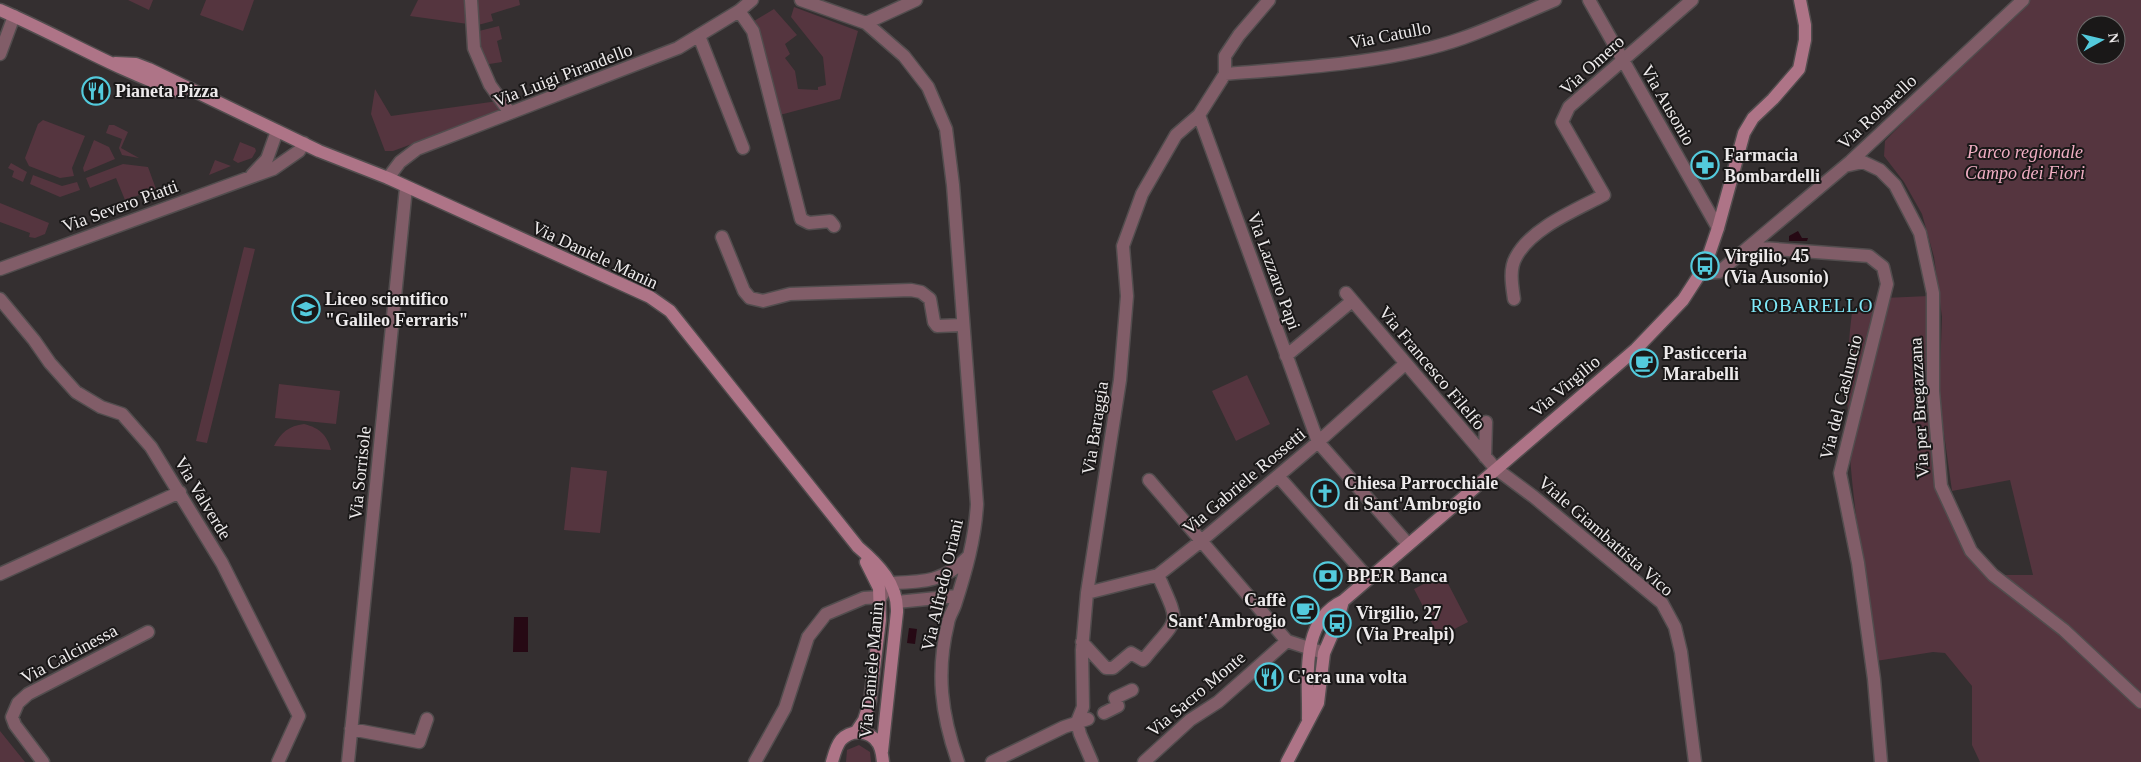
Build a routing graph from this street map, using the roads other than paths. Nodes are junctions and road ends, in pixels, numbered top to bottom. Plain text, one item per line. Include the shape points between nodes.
1 (471, 0) edge
2 (752, 0) edge
3 (801, 0) edge
4 (916, 0) edge
5 (1269, 0) edge
6 (1555, 0) edge
7 (1589, 0) edge
8 (1692, 0) edge
9 (1800, 0) edge
10 (2023, 0) edge
11 (0, 10) edge
12 (740, 11) junction
13 (14, 16) junction
14 (866, 23) junction
15 (699, 36) junction
16 (0, 54) edge
17 (1622, 60) junction
18 (1225, 74) junction
19 (510, 113) junction
20 (1198, 115) junction
21 (277, 131) junction
22 (304, 143) junction
23 (743, 148) dead end
24 (1845, 166) junction
25 (252, 176) junction
26 (388, 178) junction
27 (406, 188) junction
28 (834, 226) dead end
29 (1718, 228) junction
30 (722, 237) dead end
31 (1749, 247) junction
32 (0, 269) edge
33 (1702, 274) junction
34 (0, 299) edge
35 (1514, 299) dead end
36 (963, 324) junction
37 (1286, 356) junction
38 (1405, 364) junction
39 (1486, 422) dead end
40 (1318, 442) junction
41 (1485, 457) junction
42 (1495, 468) junction
43 (1278, 476) junction
44 (1149, 480) dead end
45 (180, 492) junction
46 (1204, 544) junction
47 (1408, 544) junction
48 (858, 547) junction
49 (970, 555) junction
50 (0, 574) edge
51 (1158, 575) junction
52 (1368, 578) junction
53 (890, 583) junction
54 (1087, 592) junction
55 (957, 596) junction
56 (881, 597) junction
57 (1343, 601) junction
58 (897, 602) junction
59 (148, 632) dead end
60 (1287, 641) junction
61 (1082, 642) junction
62 (1309, 648) junction
63 (1324, 653) junction
64 (1132, 690) dead end
65 (2141, 702) edge
66 (1104, 713) dead end
67 (428, 719) dead end
68 (1083, 721) junction
69 (1308, 724) junction
70 (351, 729) junction
71 (856, 732) junction
72 (882, 758) edge
73 (834, 759) edge
74 (43, 762) edge
75 (278, 762) edge
76 (348, 762) edge
77 (755, 762) edge
78 (958, 762) edge
79 (992, 762) edge
80 (1092, 762) edge
81 (1144, 762) edge
82 (1287, 762) edge
83 (1695, 762) edge
84 (1881, 762) edge

1 - 19 street via 474,48 490,84
2 - 12 street, Via Luigi Pirandello
3 - 14 street, Via Alfredo Oriani
4 - 14 street
5 - 18 street via 1225,56
6 - 18 street, Via Catullo via 1462,38 1405,53 1294,69
7 - 17 street, Via Ausonio
8 - 17 street, Via Omero
9 - 29 main road, Via Virgilio via 1805,32 1799,69 1753,118 1744,133
10 - 24 street, Via Robarello
11 - 13 main road, Via Daniele Manin
12 - 15 street, Via Luigi Pirandello
12 - 28 street via 753,31 801,219 809,224 830,221
13 - 16 street
13 - 21 main road, Via Daniele Manin via 116,64 136,64
14 - 36 street, Via Alfredo Oriani via 904,56 928,87 946,130
15 - 19 street, Via Luigi Pirandello via 649,61
15 - 23 street
17 - 29 street, Via Ausonio
17 - 35 street, Via Omero via 1568,107 1562,122 1604,195 1533,235 1515,257 1511,277
18 - 20 street
19 - 26 street, Via Luigi Pirandello via 417,149 400,162
20 - 37 street, Via Lazzaro Papi
20 - 54 street, Via Baraggia via 1176,135 1142,194 1123,246 1127,296 1120,380
21 - 22 main road, Via Daniele Manin
21 - 25 street via 267,159
22 - 25 street, Via Severo Piatti via 282,164
22 - 26 main road, Via Daniele Manin
24 - 31 street, Via Robarello
24 - 65 street, Via per Bregazzana via 1863,162 1880,170 1895,185 1920,233 1933,293 1933,390 1941,486 1971,551 1993,575 2064,630
25 - 32 street, Via Severo Piatti
26 - 27 main road, Via Daniele Manin
27 - 48 main road, Via Daniele Manin via 650,297 670,312
27 - 70 street, Via Sorrisole
29 - 33 main road, Via Virgilio
30 - 36 street via 744,291 750,298 763,301 790,294 911,290 930,299 937,326
31 - 33 street, Via Robarello via 1719,272
31 - 84 street, Via del Casluncio via 1869,256 1883,266 1887,284 1840,473 1858,563
33 - 42 main road, Via Virgilio via 1683,300 1636,348
34 - 45 street, Via Valverde via 76,392 101,407 122,414 137,429
36 - 49 street, Via Alfredo Oriani via 977,504
37 - 38 street, Via Francesco Filelfo via 1349,297
37 - 40 street, Via Lazzaro Papi
38 - 40 street, Via Gabriele Rossetti
38 - 41 street, Via Francesco Filelfo
39 - 41 street, Via Francesco Filelfo
40 - 43 street, Via Gabriele Rossetti
40 - 47 street, Via Lazzaro Papi
41 - 42 street, Via Francesco Filelfo
42 - 47 main road, Via Virgilio
42 - 83 street, Viale Giambattista Vico via 1534,496 1662,603 1675,628 1681,652
43 - 46 street, Via Gabriele Rossetti
43 - 52 street
44 - 46 street
45 - 50 street
45 - 75 street, Via Valverde via 222,563 299,716
46 - 51 street, Via Gabriele Rossetti
46 - 60 street
47 - 52 main road, Via Virgilio
48 - 53 main road, Via Daniele Manin
48 - 56 main road, Via Daniele Manin via 877,582
49 - 53 street via 945,576
49 - 55 street, Via Alfredo Oriani
51 - 54 street, Via Gabriele Rossetti
51 - 61 street via 1175,619 1172,627 1143,660 1131,653 1113,668 1106,668
52 - 57 main road, Via Virgilio
53 - 56 street
53 - 58 main road, Via Daniele Manin
54 - 61 street, Via Baraggia
55 - 58 street
55 - 78 street, Via Alfredo Oriani via 948,621 940,671 946,728
56 - 71 main road, Via Daniele Manin via 870,701
56 - 77 street via 864,598 826,614 808,637 785,708
57 - 62 main road, Via Virgilio via 1325,612 1315,628
57 - 63 main road via 1338,623
58 - 72 main road, Via Daniele Manin
59 - 74 street, Via Calcinessa via 18,703 12,717 15,725
60 - 62 street
60 - 81 street, Via Sacro Monte
61 - 68 street, Via Baraggia
62 - 63 street
62 - 69 main road, Via Virgilio
63 - 69 main road via 1318,703
64 - 66 street via 1116,698 1118,706
67 - 70 street via 419,742
68 - 79 street
68 - 80 street, Via Baraggia via 1080,734
69 - 82 main road
70 - 76 street, Via Sorrisole
71 - 72 main road via 869,735 879,744
71 - 73 main road via 841,739

